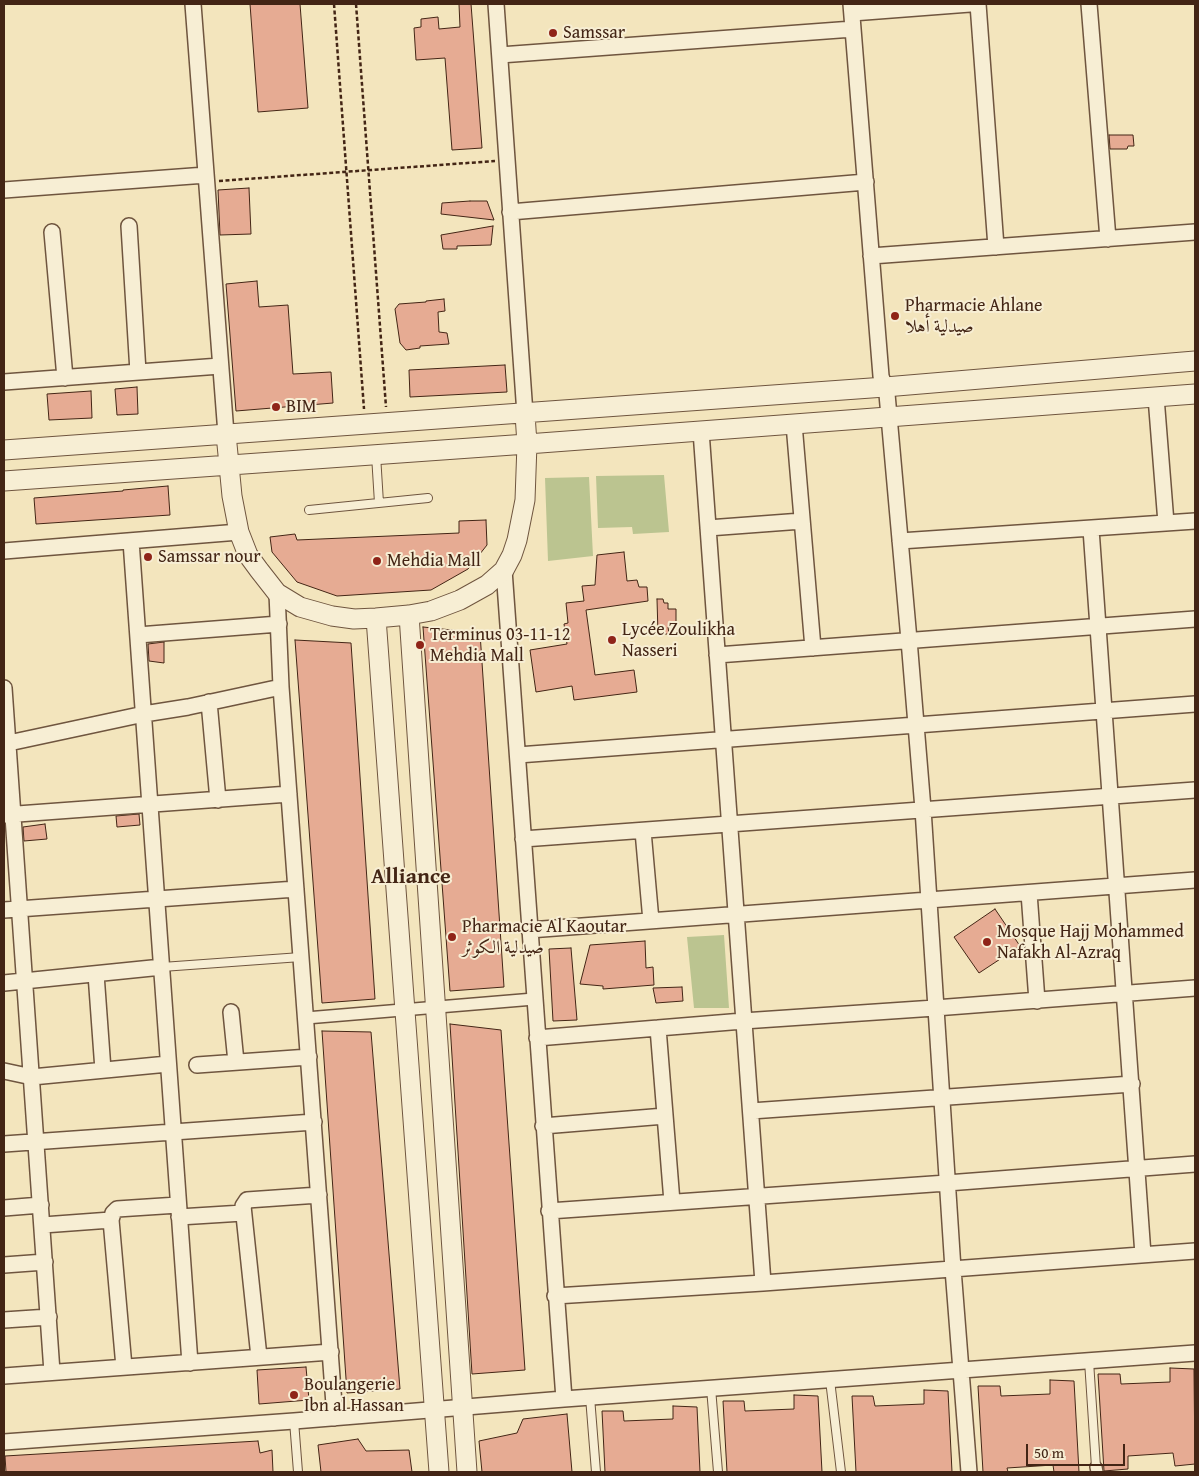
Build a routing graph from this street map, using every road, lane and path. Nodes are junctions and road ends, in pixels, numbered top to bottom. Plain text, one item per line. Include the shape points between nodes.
1 (194, 4) edge
2 (334, 4) edge
3 (356, 4) edge
4 (496, 4) edge
5 (970, 4) edge
6 (978, 4) edge
7 (1089, 4) edge
8 (852, 8) edge
9 (853, 29) junction
10 (500, 55) junction
11 (506, 160) junction
12 (368, 170) junction
13 (346, 172) junction
14 (206, 179) junction
15 (866, 182) junction
16 (4, 190) edge
17 (510, 212) junction
18 (129, 226) dead end
19 (52, 232) dead end
20 (1195, 232) edge
21 (1108, 239) junction
22 (996, 248) junction
23 (871, 256) junction
24 (1195, 361) edge
25 (220, 366) junction
26 (138, 372) junction
27 (65, 378) junction
28 (4, 382) edge
29 (885, 387) junction
30 (1195, 394) edge
31 (1156, 397) junction
32 (525, 414) junction
33 (888, 417) junction
34 (387, 423) junction
35 (365, 424) junction
36 (794, 424) junction
37 (701, 431) junction
38 (226, 434) junction
39 (527, 444) junction
40 (4, 450) edge
41 (376, 454) junction
42 (228, 464) junction
43 (4, 481) edge
44 (428, 498) dead end
45 (379, 503) junction
46 (309, 510) dead end
47 (802, 520) junction
48 (1195, 521) edge
49 (1166, 523) junction
50 (708, 528) junction
51 (1091, 529) junction
52 (239, 532) junction
53 (131, 541) junction
54 (900, 541) junction
55 (4, 551) edge
56 (504, 570) junction
57 (277, 592) junction
58 (409, 615) junction
59 (376, 618) junction
60 (1195, 619) edge
61 (279, 624) junction
62 (1098, 627) junction
63 (138, 635) junction
64 (909, 640) junction
65 (813, 648) junction
66 (717, 655) junction
67 (281, 687) junction
68 (4, 688) edge
69 (209, 702) junction
70 (1195, 704) edge
71 (1104, 710) junction
72 (144, 714) junction
73 (916, 724) junction
74 (724, 740) junction
75 (6, 743) edge
76 (518, 755) junction
77 (1195, 790) edge
78 (289, 794) junction
79 (1111, 796) junction
80 (218, 800) junction
81 (150, 805) junction
82 (922, 809) junction
83 (8, 815) edge
84 (730, 824) junction
85 (644, 831) junction
86 (523, 839) junction
87 (1195, 880) edge
88 (1117, 886) junction
89 (296, 890) junction
90 (1029, 893) junction
91 (157, 899) junction
92 (928, 901) junction
93 (20, 909) junction
94 (4, 910) edge
95 (735, 914) junction
96 (650, 921) junction
97 (530, 930) junction
98 (301, 957) junction
99 (162, 967) junction
100 (96, 974) junction
101 (26, 982) junction
102 (4, 983) edge
103 (1195, 988) edge
104 (1125, 994) junction
105 (534, 999) junction
106 (1037, 1001) junction
107 (436, 1007) junction
108 (935, 1008) junction
109 (405, 1010) junction
110 (231, 1012) dead end
111 (306, 1018) junction
112 (744, 1021) junction
113 (658, 1028) junction
114 (537, 1038) junction
115 (309, 1057) junction
116 (236, 1062) junction
117 (168, 1064) junction
118 (197, 1064) dead end
119 (103, 1070) junction
120 (4, 1071) edge
121 (32, 1077) junction
122 (1132, 1084) junction
123 (941, 1098) junction
124 (751, 1111) junction
125 (665, 1116) junction
126 (314, 1122) junction
127 (543, 1126) junction
128 (173, 1132) junction
129 (37, 1141) junction
130 (4, 1144) edge
131 (1195, 1164) edge
132 (1138, 1169) junction
133 (947, 1184) junction
134 (319, 1195) junction
135 (756, 1196) junction
136 (672, 1202) junction
137 (41, 1205) junction
138 (4, 1208) edge
139 (179, 1211) junction
140 (549, 1211) junction
141 (243, 1213) junction
142 (111, 1220) junction
143 (42, 1225) junction
144 (1195, 1251) edge
145 (1143, 1255) junction
146 (45, 1262) junction
147 (4, 1265) edge
148 (953, 1269) junction
149 (763, 1283) junction
150 (555, 1296) junction
151 (49, 1317) junction
152 (4, 1320) edge
153 (331, 1352) junction
154 (1195, 1353) edge
155 (259, 1357) junction
156 (1089, 1361) junction
157 (190, 1362) junction
158 (124, 1367) junction
159 (961, 1370) junction
160 (52, 1372) junction
161 (4, 1376) edge
162 (830, 1380) junction
163 (712, 1388) junction
164 (590, 1397) junction
165 (564, 1399) junction
166 (463, 1407) junction
167 (434, 1410) junction
168 (335, 1418) junction
169 (294, 1421) junction
170 (4, 1442) edge
171 (1096, 1469) edge
172 (298, 1472) edge
173 (438, 1472) edge
174 (467, 1472) edge
175 (596, 1472) edge
176 (718, 1472) edge
177 (841, 1472) edge
178 (969, 1472) edge

1 - 14 street
2 - 13 path
3 - 12 path
4 - 10 street
5 - 8 street
6 - 22 street
7 - 21 street
8 - 9 street
9 - 10 street
9 - 15 street
10 - 11 street
11 - 12 path
11 - 17 street
12 - 13 path
12 - 34 path
13 - 14 path
13 - 35 path
14 - 16 street
14 - 25 street
15 - 17 street
15 - 23 street
17 - 32 street
18 - 26 street
19 - 27 street
20 - 21 street
21 - 22 street
22 - 23 street
23 - 29 street via 881,376
24 - 29 street
25 - 26 street
25 - 38 street
26 - 27 street
27 - 28 street
29 - 32 street
29 - 33 street
30 - 31 street
31 - 33 street
31 - 49 street
32 - 34 street
32 - 39 street
33 - 36 street
33 - 54 street
34 - 35 street
35 - 38 street
36 - 37 street
36 - 47 street
37 - 39 street
37 - 50 street
38 - 40 street
38 - 42 street
39 - 41 street
39 - 56 street via 521,523
41 - 42 street
41 - 45 lane
42 - 43 street
42 - 52 street
44 - 45 lane
45 - 46 lane
47 - 50 street
47 - 65 street
48 - 49 street
49 - 51 street
50 - 66 street
51 - 54 street
51 - 62 street
52 - 53 street
52 - 57 street via 248,555
53 - 55 street
53 - 63 street
54 - 64 street
56 - 58 street via 487,585 460,600
56 - 76 street
57 - 59 street via 310,610 354,619
57 - 61 street
58 - 59 street
58 - 107 street
59 - 109 street
60 - 62 street
61 - 63 street
61 - 67 street
62 - 64 street
62 - 71 street
63 - 72 street
64 - 65 street
64 - 73 street
65 - 66 street
66 - 74 street
67 - 69 street
67 - 78 street
68 - 75 street
69 - 72 street
69 - 80 street
70 - 71 street
71 - 73 street
71 - 79 street
72 - 75 street
72 - 81 street
73 - 74 street
73 - 82 street
74 - 76 street
74 - 84 street
75 - 83 street
76 - 86 street
77 - 79 street
78 - 80 street
78 - 89 street
79 - 82 street
79 - 88 street
80 - 81 street
81 - 83 street
81 - 91 street
82 - 84 street
82 - 92 street
83 - 93 street
84 - 85 street
84 - 95 street
85 - 86 street
85 - 96 street
86 - 97 street
87 - 88 street
88 - 90 street
88 - 104 street
89 - 91 street
89 - 98 street
90 - 92 street
90 - 106 street
91 - 93 street
91 - 99 street
92 - 95 street
92 - 108 street
93 - 94 street
93 - 101 street
95 - 96 street
95 - 112 street
96 - 97 street
97 - 105 street
98 - 99 lane
98 - 111 street
99 - 100 street
99 - 117 street
100 - 101 street
100 - 119 street
101 - 102 street
101 - 121 street
103 - 104 street
104 - 106 street
104 - 122 street
105 - 107 street
105 - 114 street
106 - 108 street
107 - 109 street
107 - 166 street
108 - 112 street
108 - 123 street
109 - 111 street
109 - 167 street
110 - 116 street
111 - 115 street
112 - 113 street
112 - 124 street
113 - 114 street
113 - 125 street
114 - 127 street
115 - 116 street
115 - 126 street
116 - 118 street
117 - 119 street
117 - 128 street
119 - 121 street
120 - 121 street
121 - 129 street
122 - 123 street
122 - 132 street
123 - 124 street
123 - 133 street
124 - 135 street
125 - 127 street
125 - 136 street
126 - 128 street
126 - 134 street
127 - 140 street
128 - 129 street
128 - 139 street
129 - 130 street
129 - 137 street
131 - 132 street
132 - 133 street
132 - 145 street
133 - 135 street
133 - 148 street
134 - 141 street via 247,1200 242,1206
134 - 153 street
135 - 136 street
135 - 149 street
136 - 140 street
137 - 138 street
137 - 143 street
139 - 141 street
139 - 142 street via 117,1210
139 - 157 street
140 - 150 street
141 - 155 street
142 - 143 street
142 - 158 street
143 - 146 street
144 - 145 street
145 - 148 street
146 - 147 street
146 - 151 street
148 - 149 street
148 - 159 street
149 - 150 street
150 - 165 street
151 - 152 street
151 - 160 street
153 - 155 street
153 - 168 street
154 - 156 street
155 - 157 street
156 - 159 street
156 - 171 lane
157 - 158 street
158 - 160 street
159 - 162 street
159 - 178 street
160 - 161 street
162 - 163 street
162 - 177 lane
163 - 164 street
163 - 176 lane
164 - 165 street
164 - 175 lane
165 - 166 street
166 - 167 street
166 - 174 street
167 - 168 street
167 - 173 street
168 - 169 street
169 - 170 street
169 - 172 lane

